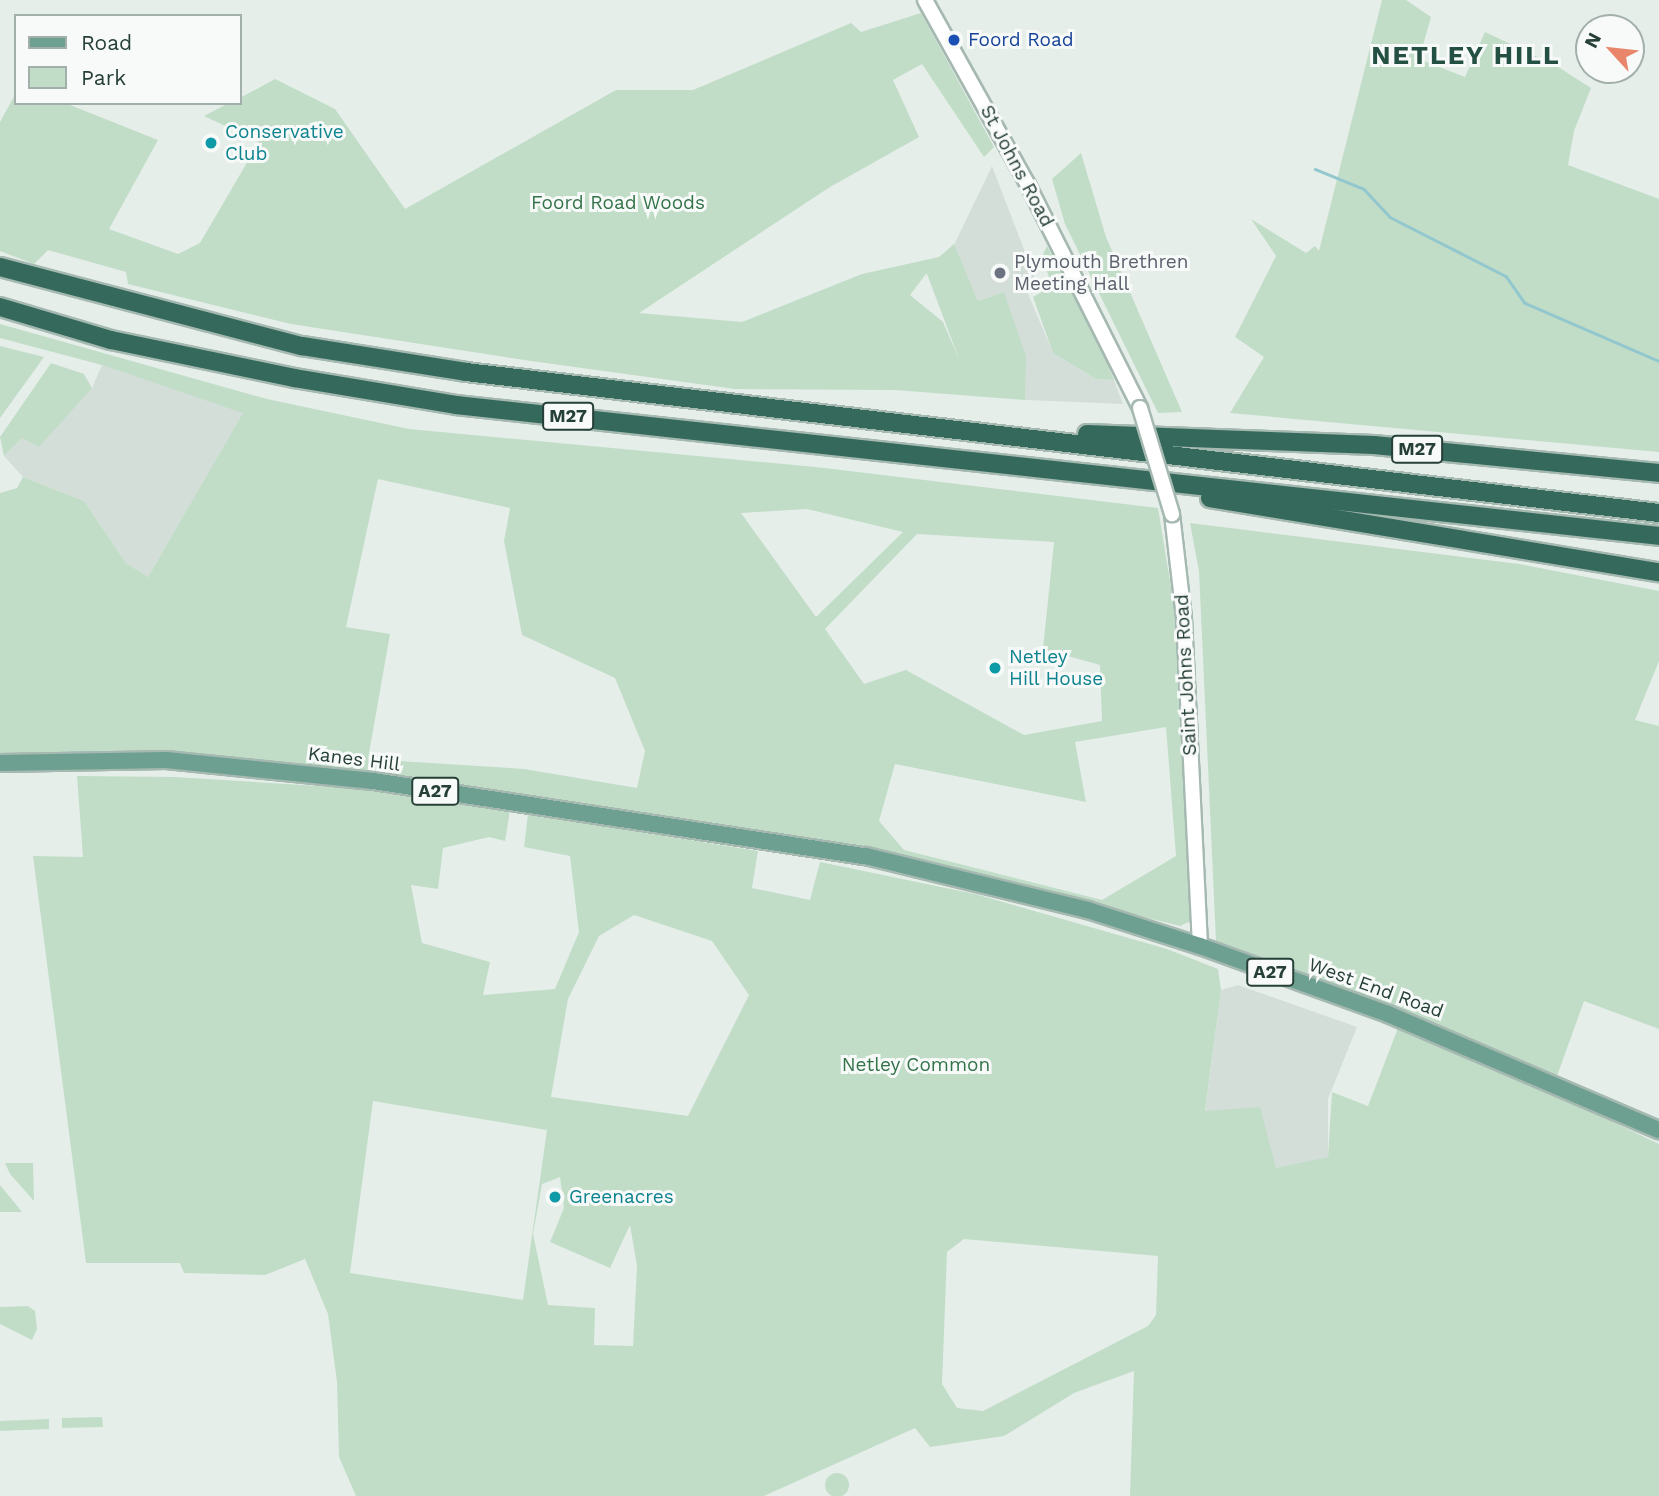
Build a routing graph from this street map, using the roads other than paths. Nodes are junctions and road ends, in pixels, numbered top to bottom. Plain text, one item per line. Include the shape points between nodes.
1 (925, 1) edge
2 (0, 267) edge
3 (0, 307) edge
4 (1140, 408) joint
5 (960, 429) junction
6 (1010, 465) junction
7 (1659, 473) edge
8 (1659, 513) edge
9 (1659, 536) edge
10 (1659, 572) edge
11 (0, 763) edge
12 (866, 856) joint
13 (1200, 946) junction
14 (1659, 1130) edge

1 - 4 main road, St Johns Road via 1034,197
2 - 5 highway, M27 via 302,346 479,374
3 - 6 highway, M27 via 111,340 399,396
4 - 13 main road, Saint Johns Road, bridge via 1172,514 1184,618
5 - 7 highway, M27 via 1374,445
5 - 8 highway, M27
6 - 9 highway, M27
6 - 10 highway, M27
11 - 12 main road, Kanes Hill / A27 via 166,760 373,781
12 - 13 main road, West End Road / A27 via 1088,910
13 - 14 main road, West End Road / A27 via 1388,1014

